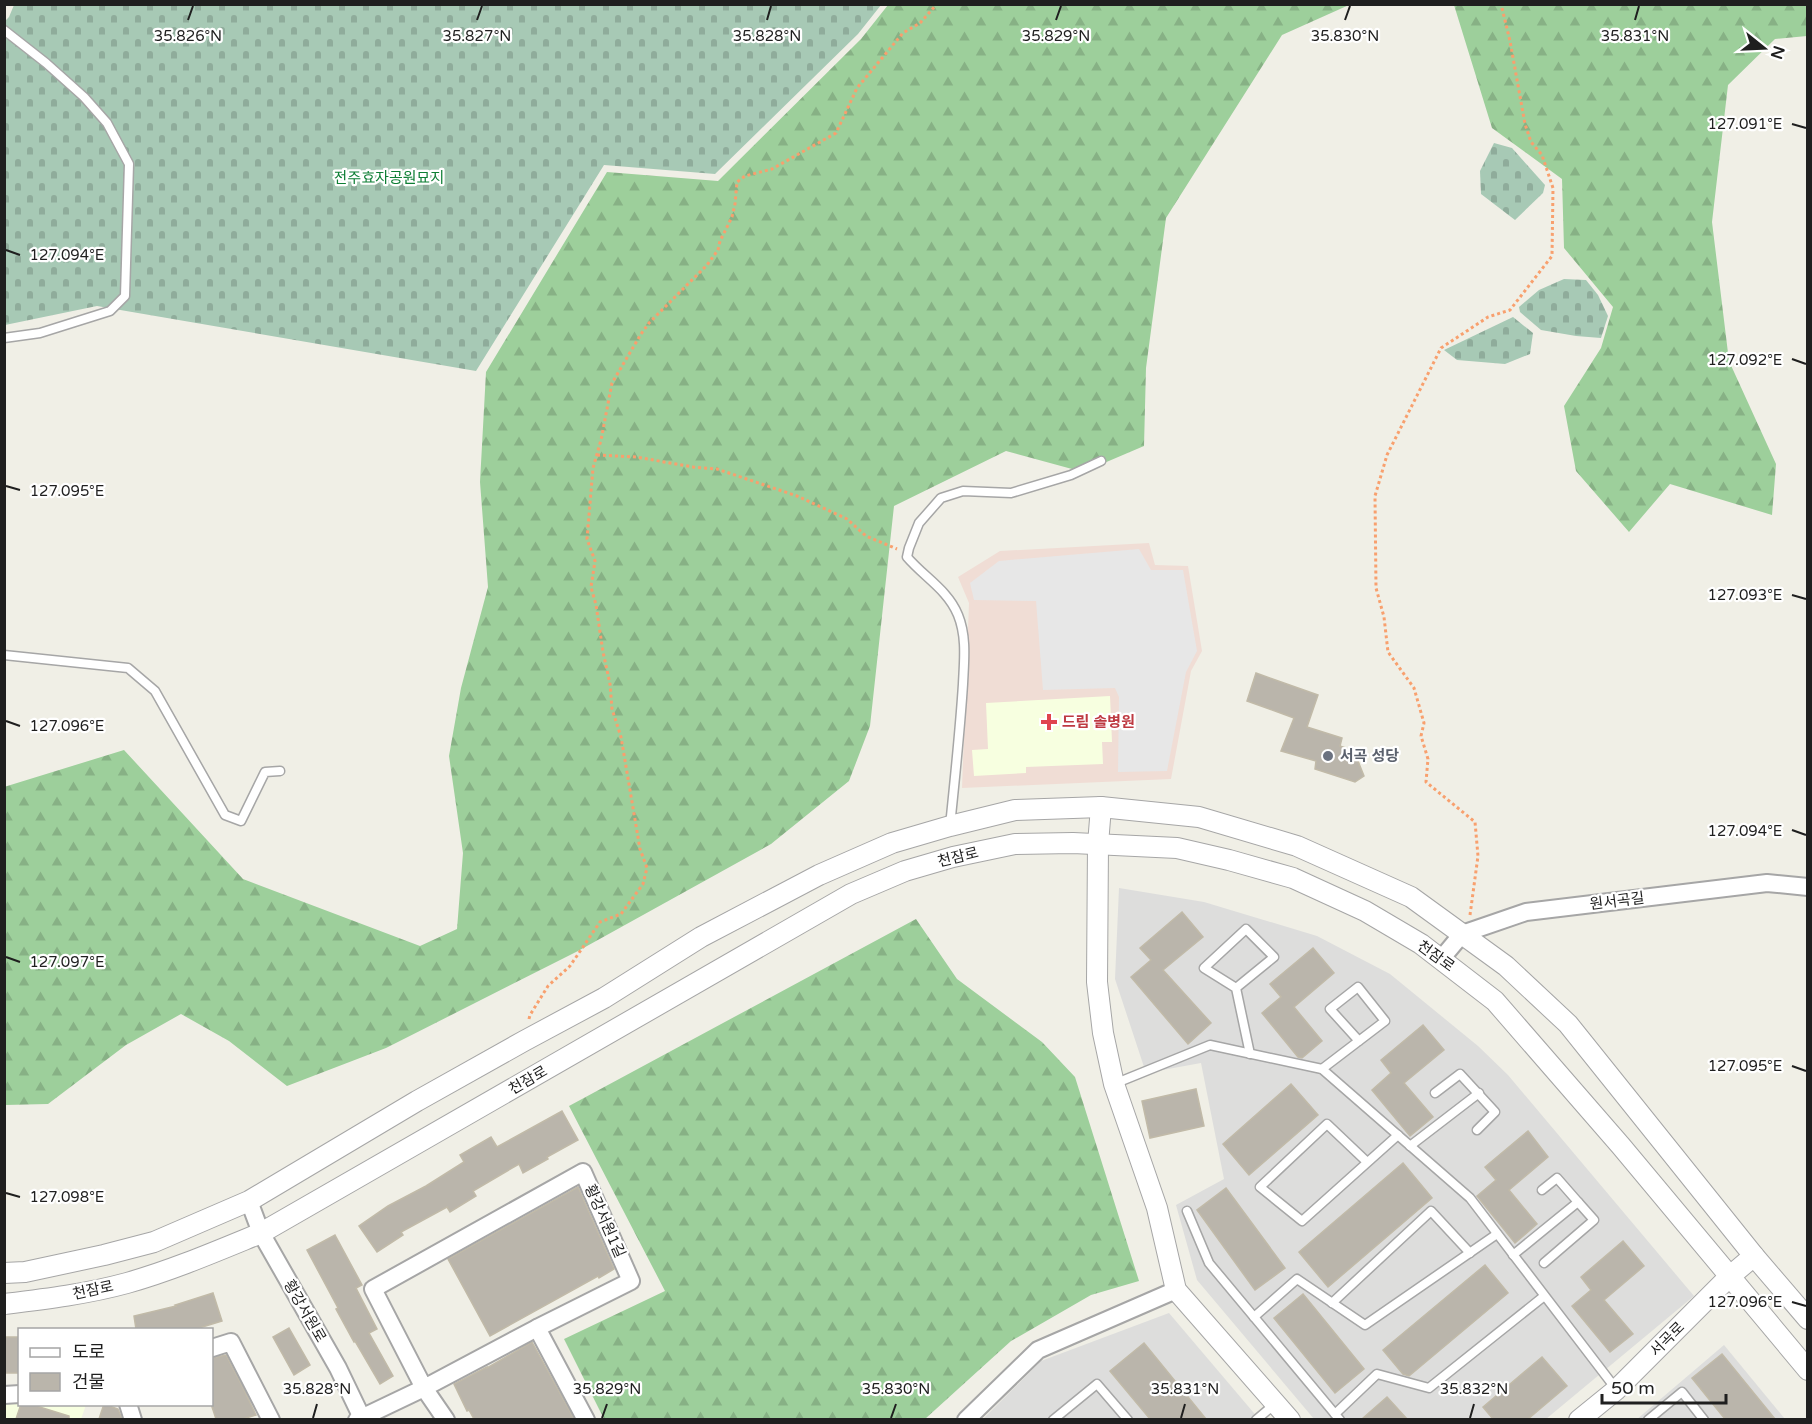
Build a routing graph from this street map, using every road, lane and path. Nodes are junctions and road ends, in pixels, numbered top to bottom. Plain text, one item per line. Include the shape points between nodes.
1 (937, 4) edge
2 (1501, 4) edge
3 (4, 30) edge
4 (4, 338) edge
5 (597, 454) junction
6 (1101, 461) dead end
7 (901, 551) dead end
8 (4, 655) edge
9 (280, 771) dead end
10 (1101, 807) junction
11 (950, 826) junction
12 (1098, 844) junction
13 (1808, 887) edge
14 (1466, 932) junction
15 (1442, 958) junction
16 (1236, 988) junction
17 (524, 1041) junction
18 (1359, 1041) junction
19 (1250, 1054) junction
20 (1323, 1069) junction
21 (1114, 1084) junction
22 (1435, 1093) dead end
23 (1479, 1093) junction
24 (1477, 1130) dead end
25 (1398, 1135) junction
26 (1410, 1146) junction
27 (1367, 1162) junction
28 (1542, 1190) dead end
29 (249, 1201) junction
30 (1578, 1202) junction
31 (1187, 1211) dead end
32 (261, 1233) junction
33 (1497, 1234) junction
34 (1470, 1253) junction
35 (1513, 1255) junction
36 (1754, 1256) junction
37 (1544, 1263) dead end
38 (4, 1273) edge
39 (1729, 1277) junction
40 (1176, 1290) junction
41 (1544, 1297) junction
42 (1332, 1303) junction
43 (4, 1304) edge
44 (1254, 1317) junction
45 (1808, 1319) edge
46 (537, 1328) junction
47 (213, 1348) edge
48 (1808, 1370) edge
49 (424, 1388) junction
50 (1616, 1390) junction
51 (1276, 1403) junction
52 (1337, 1417) edge
53 (271, 1419) edge
54 (361, 1419) edge
55 (446, 1419) edge
56 (586, 1419) edge
57 (966, 1419) edge
58 (1053, 1419) edge
59 (1128, 1419) edge
60 (1256, 1419) edge
61 (1290, 1419) edge
62 (1578, 1419) edge
63 (1648, 1419) edge
64 (1704, 1419) edge

1 - 5 path via 920,23 903,33 857,88 836,133 772,170 745,176 737,183 732,217 718,250 640,334 612,383
2 - 14 path via 1525,124 1531,142 1542,155 1553,188 1552,256 1510,310 1488,317 1441,348 1387,454 1374,496 1376,588 1388,652 1414,688 1424,723 1421,736 1428,759 1426,782 1475,822 1478,856
3 - 4 lane via 84,97 107,123 129,164 125,296 110,312 40,333
5 - 7 path via 717,469 797,496 847,519 866,536
5 - 17 path via 587,539 595,561 591,587 612,709 647,868 643,884 621,914 600,922 570,966 548,986 530,1015
6 - 11 lane via 1071,475 1011,492 963,491 941,498 915,531 907,557 940,587 958,614 964,635
8 - 9 lane via 128,668 155,691 225,815 241,821 265,772
10 - 11 street, 천잠로 via 1015,810
10 - 12 street
10 - 14 street, 천잠로 via 1199,817 1297,846 1411,897
11 - 17 street, 천잠로 via 892,843 819,875 701,936 604,998
12 - 15 street, 천잠로 via 1177,848 1293,878 1365,911
12 - 21 street via 1097,982 1102,1033
12 - 32 street, 천잠로 via 1015,844 905,871 851,894
13 - 14 street, 원서곡길 via 1767,883 1526,912
14 - 15 street
14 - 36 street, 천잠로 via 1568,1024
15 - 39 street, 천잠로 via 1495,1001 1622,1146
16 - 16 lane via 1274,957 1246,929 1204,968
16 - 19 lane
17 - 29 street, 천잠로
18 - 18 lane via 1385,1021 1358,987 1330,1009
18 - 20 lane
19 - 20 lane
19 - 21 lane via 1210,1045
20 - 25 lane
21 - 40 street via 1157,1208
22 - 23 lane via 1460,1074
23 - 24 lane via 1495,1112
23 - 26 lane
25 - 26 lane
25 - 27 lane
26 - 33 lane via 1470,1198
27 - 27 lane via 1302,1221 1260,1187 1327,1124
28 - 30 lane via 1557,1178
29 - 32 street, 황강서원로
29 - 38 street, 천잠로 via 154,1242 25,1272
30 - 35 lane
30 - 37 lane via 1594,1220
31 - 44 lane via 1209,1263
32 - 43 street, 천잠로 via 127,1283
32 - 54 street, 황강서원로 via 338,1368
33 - 34 lane
33 - 35 lane
34 - 42 lane via 1365,1325
34 - 42 lane via 1431,1211
35 - 41 lane
36 - 39 street, 서곡로
36 - 45 street, 천잠로
39 - 48 street, 천잠로
39 - 50 street, 서곡로
40 - 51 street
40 - 57 street via 1038,1350
41 - 50 lane
41 - 52 lane via 1429,1388 1377,1374
42 - 44 lane via 1297,1279
44 - 52 lane
46 - 49 street, 황강서원1길
46 - 49 street, 황강서원1길 via 631,1281 583,1172 373,1289
46 - 56 street
47 - 53 street via 231,1342
49 - 54 street, 황강서원1길
49 - 55 street
50 - 62 street, 서곡로
51 - 60 lane
51 - 61 street
58 - 59 lane via 1097,1384
63 - 64 lane via 1683,1392

